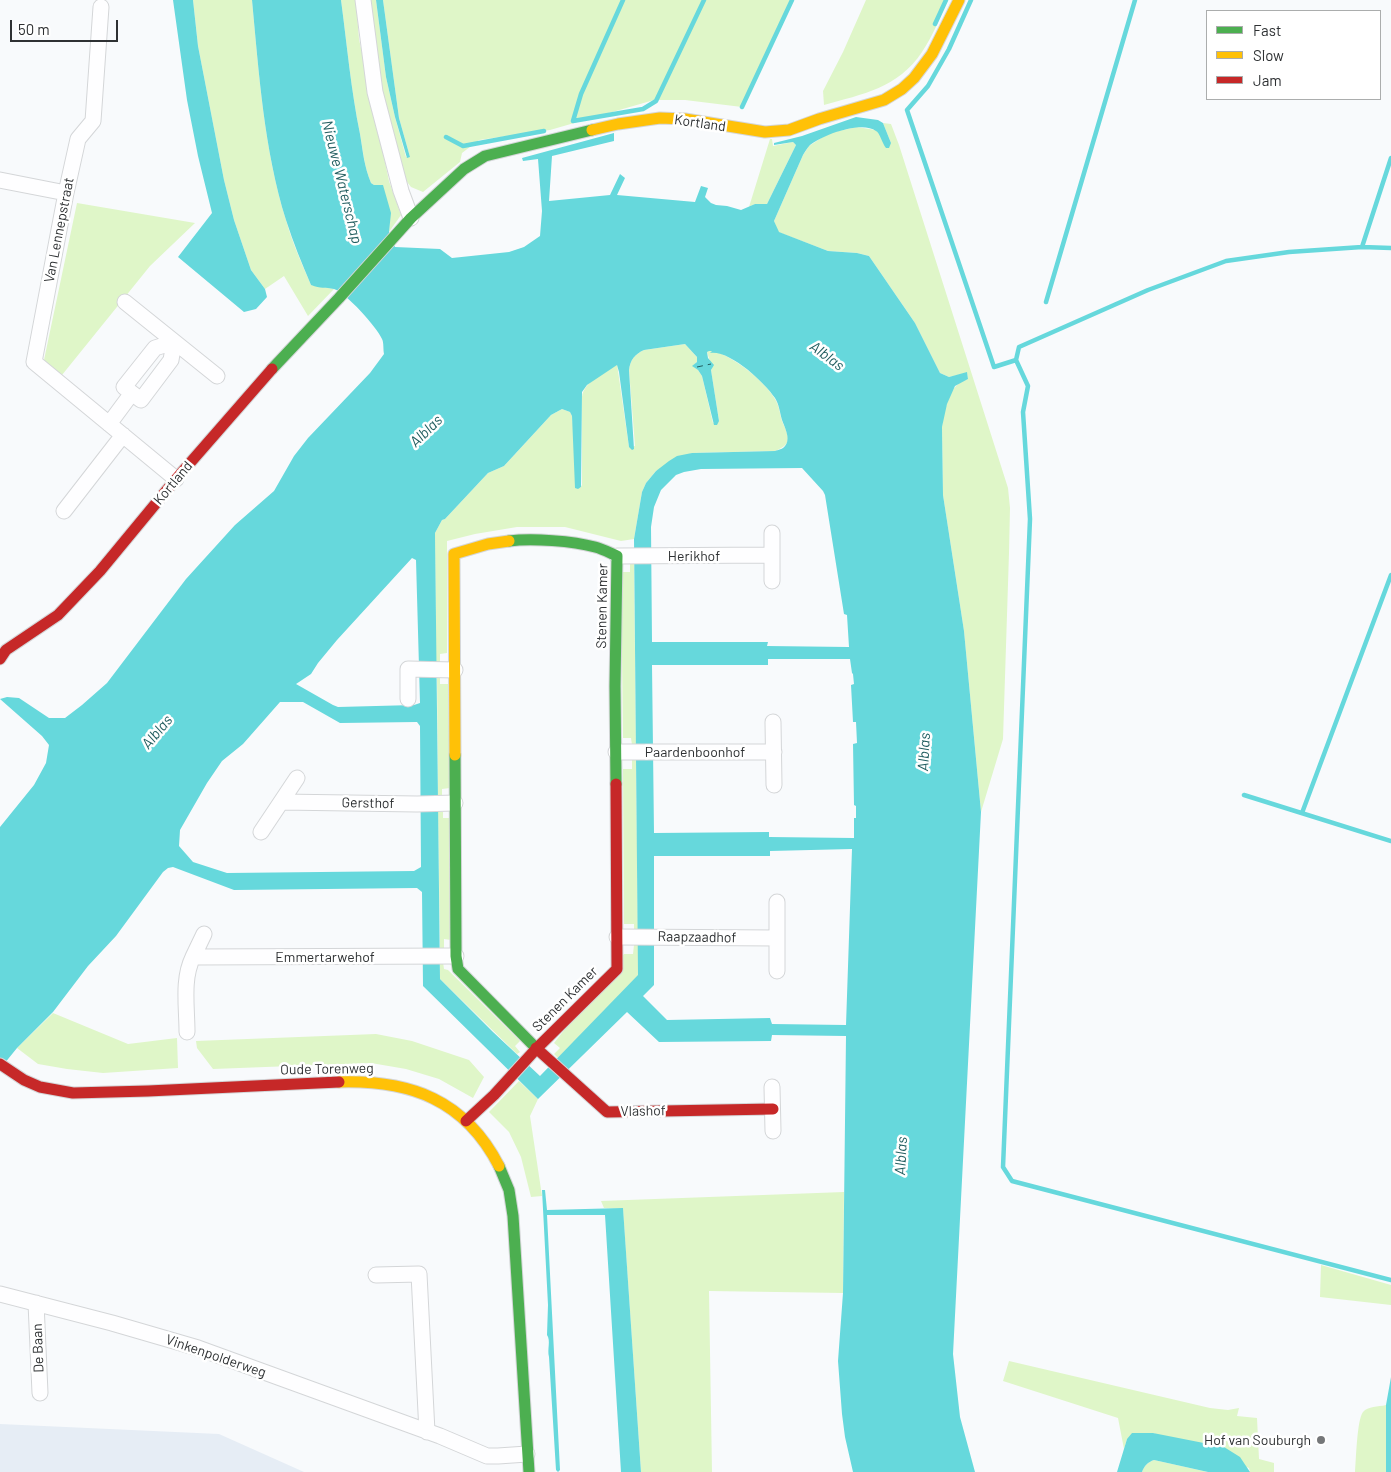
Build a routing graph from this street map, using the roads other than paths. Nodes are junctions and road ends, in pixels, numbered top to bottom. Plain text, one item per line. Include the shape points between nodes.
1 (363, 0) edge
2 (958, 0) edge
3 (101, 7) dead end
4 (0, 180) edge
5 (66, 193) junction
6 (411, 218) junction
7 (125, 302) dead end
8 (174, 342) junction
9 (217, 376) dead end
10 (132, 393) junction
11 (109, 424) junction
12 (123, 435) junction
13 (176, 479) junction
14 (64, 511) dead end
15 (772, 534) dead end
16 (772, 555) junction
17 (617, 556) junction
18 (772, 581) dead end
19 (2, 652) edge
20 (451, 670) junction
21 (408, 698) dead end
22 (773, 722) dead end
23 (616, 752) junction
24 (774, 752) junction
25 (297, 778) dead end
26 (774, 785) dead end
27 (281, 802) junction
28 (449, 803) junction
29 (262, 832) dead end
30 (777, 902) dead end
31 (204, 934) dead end
32 (624, 937) junction
33 (777, 938) junction
34 (450, 956) junction
35 (193, 957) junction
36 (777, 971) dead end
37 (187, 1032) dead end
38 (537, 1048) junction
39 (0, 1064) edge
40 (772, 1087) dead end
41 (773, 1109) junction
42 (466, 1121) junction
43 (773, 1131) dead end
44 (376, 1275) dead end
45 (0, 1294) edge
46 (37, 1313) junction
47 (40, 1393) dead end
48 (427, 1432) junction
49 (527, 1454) junction
50 (529, 1472) edge

1 - 6 street via 375,92
2 - 6 street, Kortland via 932,54 914,78 884,100 788,130 765,132 685,118 660,118 618,124 485,156 464,169
3 - 5 street, Van Lennepstraat via 93,121 78,139
4 - 5 street
5 - 11 street, Van Lennepstraat via 34,362
6 - 13 street, Kortland
7 - 8 street
8 - 9 street
8 - 10 street via 171,360 141,400
8 - 10 street via 154,348 124,387
10 - 11 street
11 - 12 street, Van Lennepstraat
12 - 13 street, Van Lennepstraat
12 - 14 street
13 - 19 street, Kortland via 100,571 58,615
15 - 16 street
16 - 17 street, Herikhof
16 - 18 street
17 - 20 street, Stenen Kamer via 595,547 524,539 488,544 454,554
17 - 23 street, Stenen Kamer
20 - 21 street via 408,669
20 - 28 street, Stenen Kamer
22 - 24 street
23 - 24 street, Paardenboonhof
23 - 32 street, Stenen Kamer
24 - 26 street
25 - 27 street
27 - 28 street, Gersthof
27 - 29 street
28 - 34 street, Stenen Kamer
30 - 33 street
31 - 35 street
32 - 33 street, Raapzaadhof
32 - 38 street, Stenen Kamer via 617,969
33 - 36 street
34 - 35 street, Emmertarwehof
34 - 38 street, Stenen Kamer via 458,969
35 - 37 street via 186,979
38 - 41 street, Vlashof via 607,1112
38 - 42 street, Stenen Kamer
39 - 42 street, Oude Torenweg via 38,1087 72,1093 382,1083 414,1090 438,1100
40 - 41 street
41 - 43 street
42 - 49 street, Oude Torenweg via 489,1147 501,1170 512,1206
44 - 48 street via 419,1274
45 - 46 street, Vinkenpolderweg
46 - 47 street, De Baan
46 - 48 street, Vinkenpolderweg via 128,1328 198,1348
48 - 49 street, Vinkenpolderweg via 488,1456
49 - 50 street, Oude Torenweg

